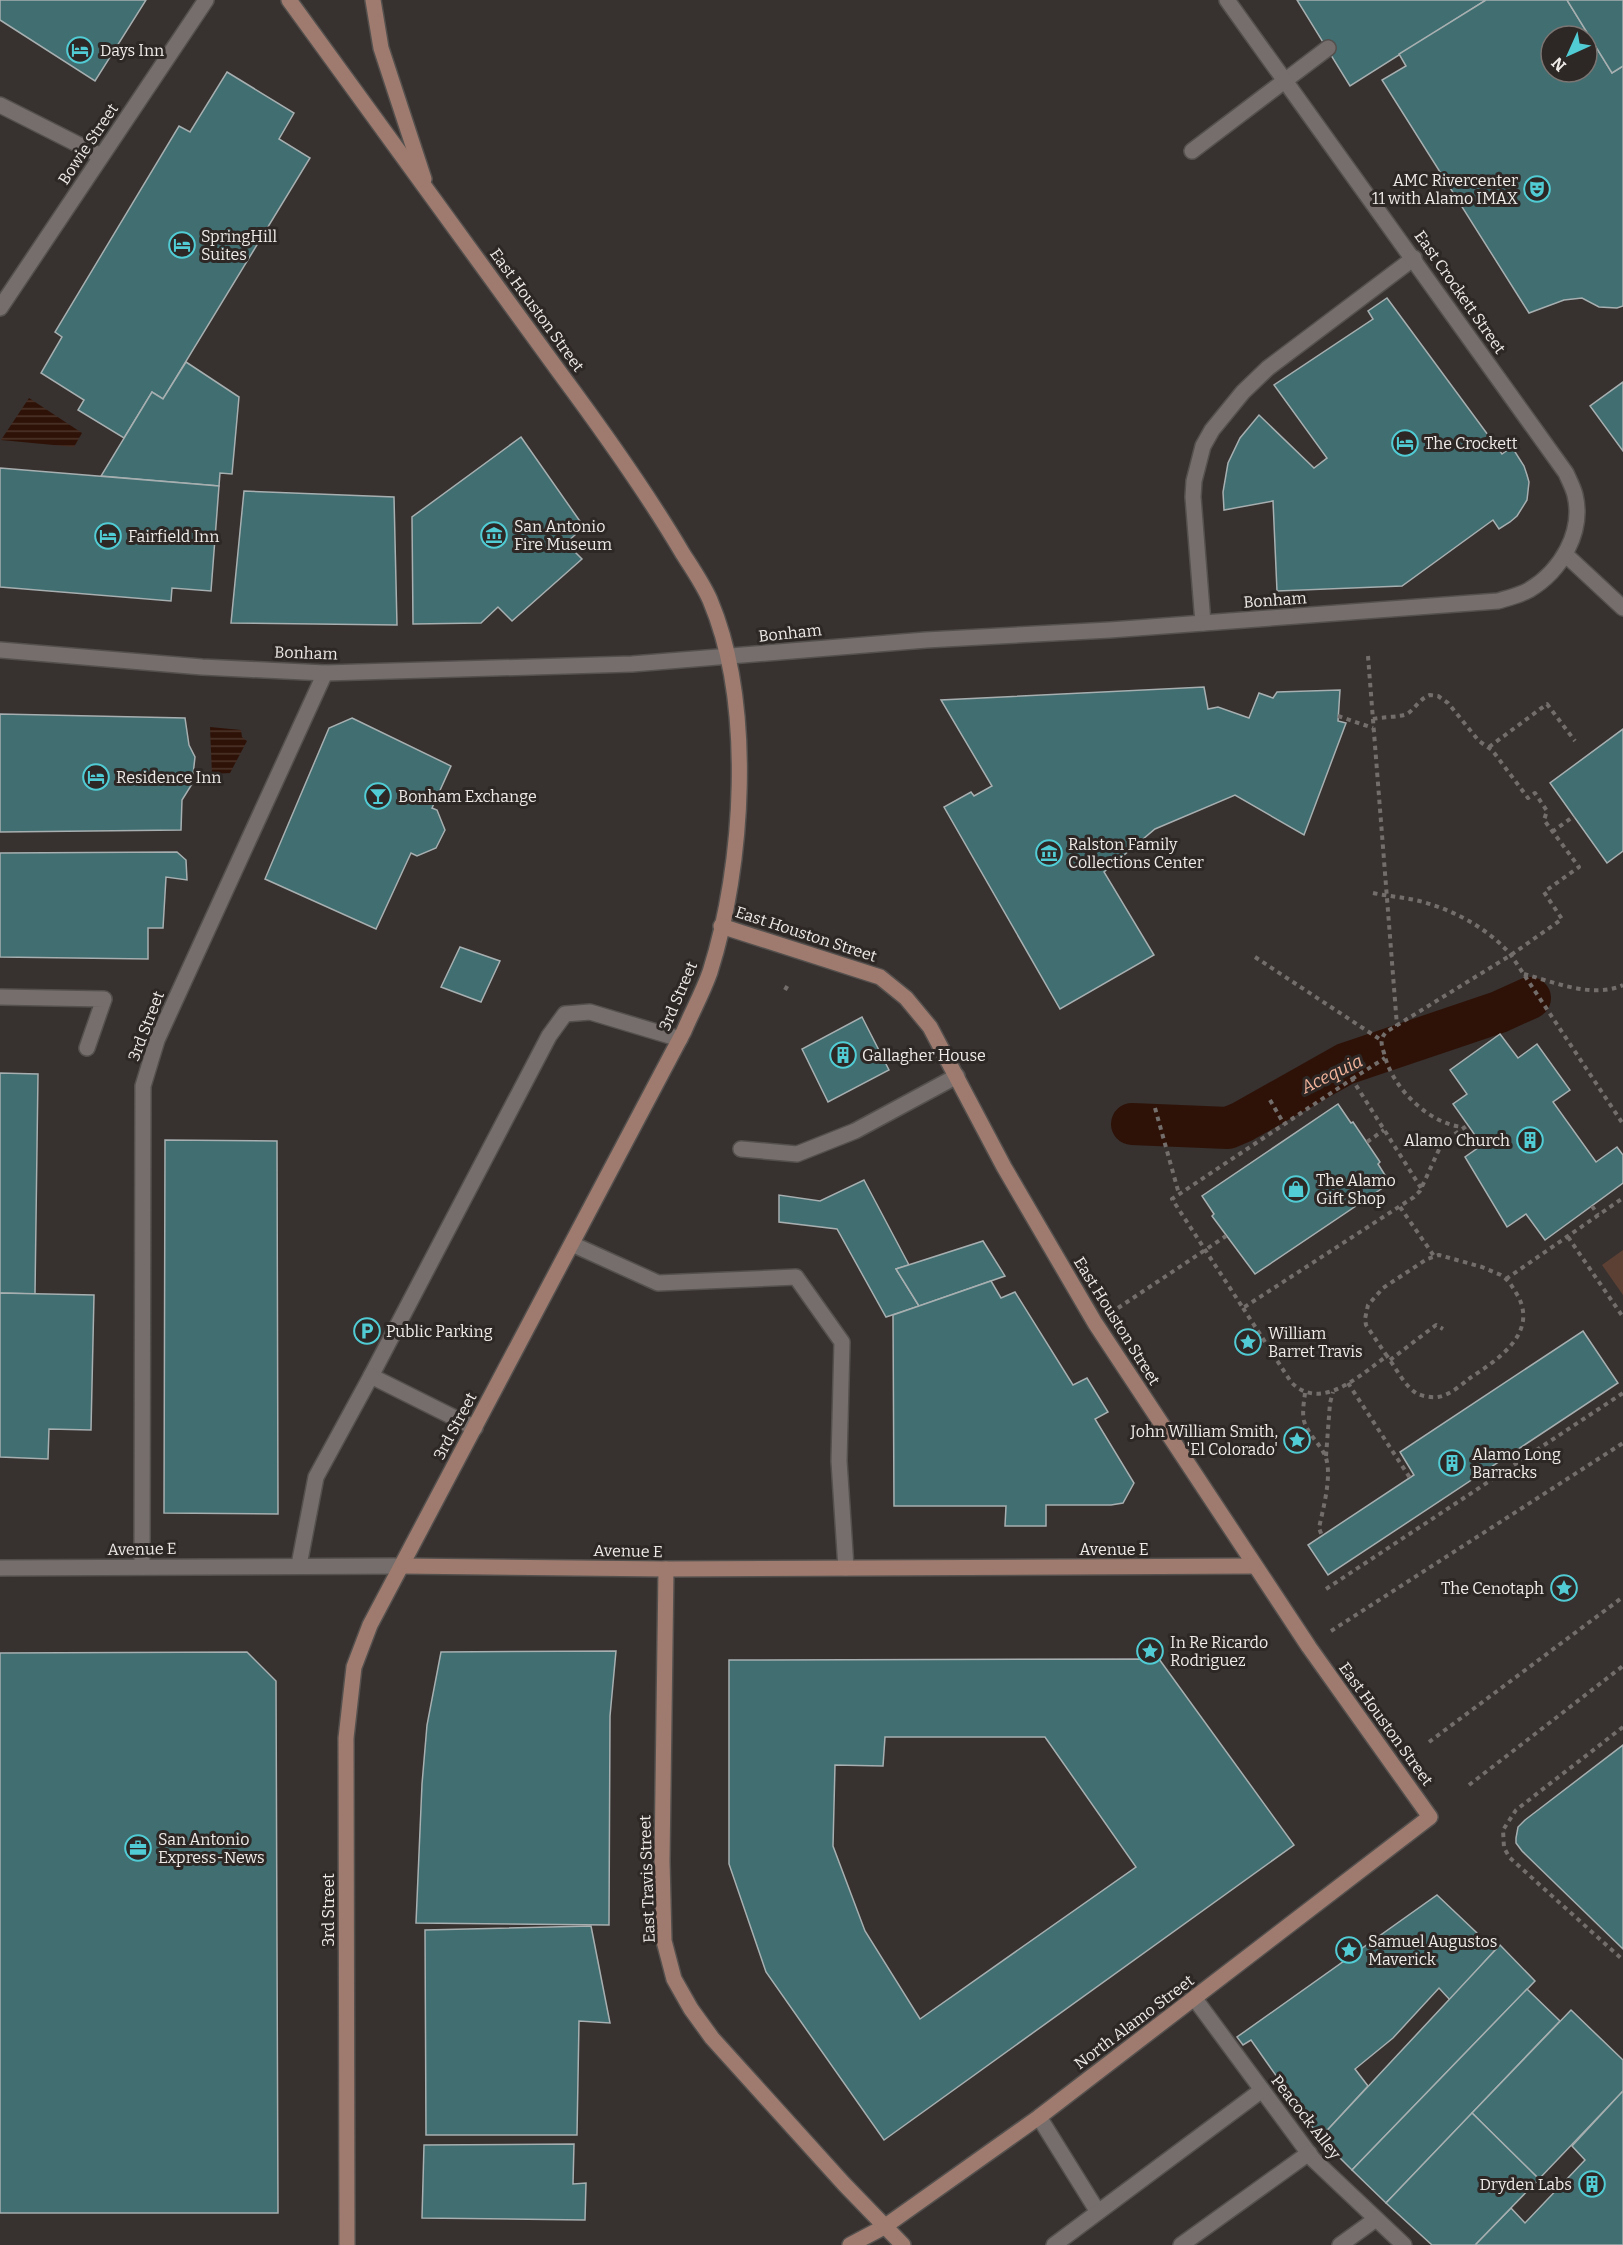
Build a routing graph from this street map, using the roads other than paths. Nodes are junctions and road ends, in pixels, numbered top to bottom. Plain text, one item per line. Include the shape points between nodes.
1 (206, 0) edge
2 (289, 0) edge
3 (373, 0) edge
4 (1227, 0) edge
5 (1328, 48) dead end
6 (1286, 81) junction
7 (0, 105) edge
8 (1192, 151) dead end
9 (101, 156) junction
10 (429, 193) junction
11 (1414, 258) junction
12 (0, 308) edge
13 (1566, 555) junction
14 (1623, 608) edge
15 (1203, 623) junction
16 (0, 650) edge
17 (728, 657) junction
18 (325, 673) junction
19 (721, 926) junction
20 (0, 997) edge
21 (680, 1039) junction
22 (87, 1048) dead end
23 (957, 1076) junction
24 (741, 1149) dead end
25 (572, 1244) junction
26 (371, 1376) junction
27 (475, 1428) junction
28 (299, 1565) junction
29 (402, 1566) junction
30 (1256, 1566) junction
31 (142, 1567) junction
32 (0, 1568) edge
33 (846, 1568) junction
34 (666, 1569) junction
35 (1430, 1816) joint
36 (1195, 1999) junction
37 (1262, 2090) junction
38 (1039, 2117) junction
39 (1309, 2153) junction
40 (1098, 2212) junction
41 (1376, 2219) junction
42 (884, 2227) junction
43 (347, 2245) edge
44 (850, 2245) edge
45 (903, 2245) edge
46 (1054, 2245) edge
47 (1181, 2245) edge
48 (1340, 2245) edge
49 (1404, 2245) edge

1 - 9 street, Bowie Street
2 - 10 main road, East Houston Street
3 - 10 main road via 381,48
4 - 6 street, East Crockett Street
5 - 6 street
6 - 8 street
6 - 11 street, East Crockett Street
7 - 9 street
9 - 12 street, Bowie Street
10 - 17 main road, East Houston Street via 599,426 668,528 710,599
11 - 13 street, East Crockett Street via 1566,473 1575,495 1576,524
11 - 15 street via 1268,368 1226,412 1203,446 1193,497
13 - 14 street
13 - 15 street, Bonham via 1550,576 1528,591 1498,601
15 - 17 street, Bonham
16 - 18 street, Bonham
17 - 18 street, Bonham via 632,664
17 - 19 main road, 3rd Street via 739,740 738,812
18 - 31 street, 3rd Street via 156,1040 143,1086
19 - 21 main road, 3rd Street via 709,973
19 - 23 main road, East Houston Street via 880,977 923,1017
20 - 22 street via 104,999
21 - 25 main road, 3rd Street
21 - 26 street via 590,1012 566,1014 549,1036
23 - 24 street via 855,1131 797,1154
23 - 30 main road, East Houston Street via 1004,1167 1095,1323
25 - 27 main road, 3rd Street
25 - 33 street via 658,1283 796,1277 842,1342 838,1461
26 - 27 street
26 - 28 street via 316,1477
27 - 29 main road, 3rd Street
28 - 29 street, Avenue E
28 - 31 street, Avenue E
29 - 34 main road, Avenue E
29 - 43 main road, 3rd Street via 370,1625 354,1668 346,1738
30 - 33 main road, Avenue E
30 - 35 main road, East Houston Street
31 - 32 street, Avenue E
33 - 34 main road, Avenue E
34 - 42 main road, East Travis Street via 662,1861 664,1941 674,1979 712,2038
35 - 36 main road, North Alamo Street
36 - 37 street, Peacock Alley
36 - 38 main road, North Alamo Street
37 - 39 street, Peacock Alley
37 - 40 street
38 - 40 street
38 - 42 main road, North Alamo Street
39 - 41 street, Peacock Alley
39 - 47 street
40 - 46 street
41 - 48 street
41 - 49 street, Peacock Alley
42 - 44 main road, North Alamo Street
42 - 45 main road, East Travis Street

